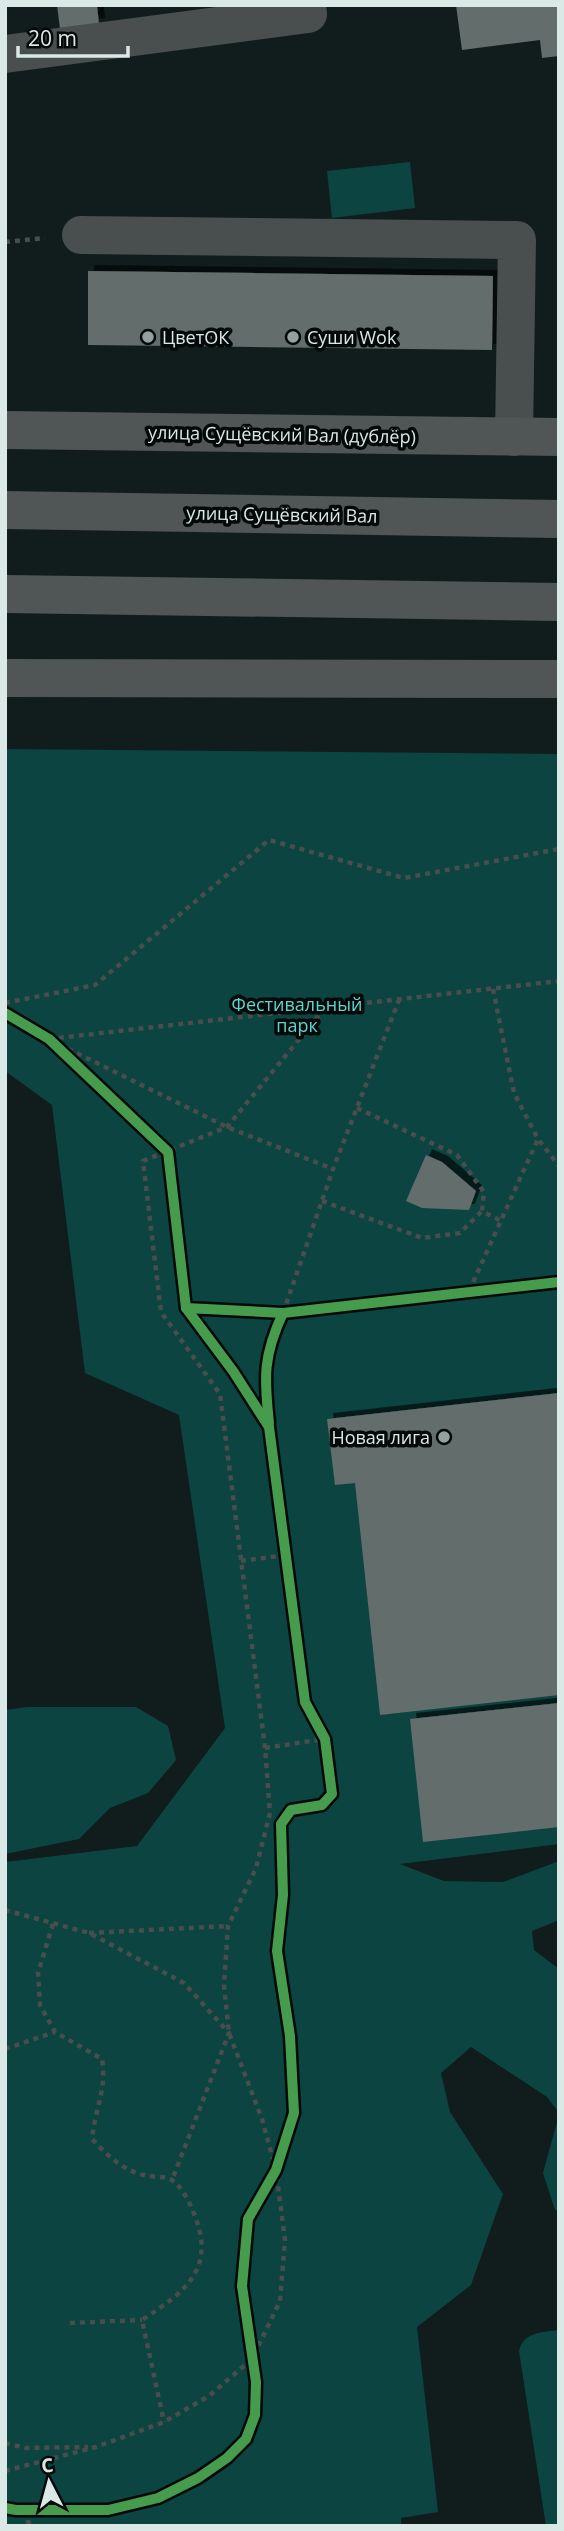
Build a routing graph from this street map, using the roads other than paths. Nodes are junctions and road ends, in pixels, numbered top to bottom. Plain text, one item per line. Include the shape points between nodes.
1 (307, 5) edge
2 (5, 54) edge
3 (81, 235) dead end
4 (5, 430) edge
5 (514, 437) junction
6 (559, 437) edge
7 (5, 510) edge
8 (559, 519) edge
9 (5, 594) edge
10 (559, 602) edge
11 (5, 678) edge
12 (559, 679) edge

1 - 2 lane via 308,13
3 - 5 lane via 517,240
4 - 5 main road, улица Сущёвский Вал (дублёр)
5 - 6 main road, улица Сущёвский Вал (дублёр)
7 - 8 main road, улица Сущёвский Вал
9 - 10 main road
11 - 12 main road

